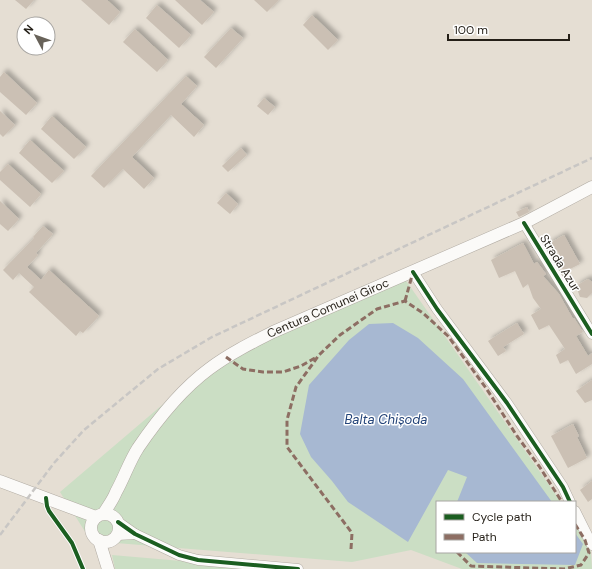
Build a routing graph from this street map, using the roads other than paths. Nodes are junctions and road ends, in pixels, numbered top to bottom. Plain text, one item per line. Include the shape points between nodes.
1 (592, 187) edge
2 (524, 223) junction
3 (413, 272) junction
4 (592, 334) edge
5 (0, 481) edge
6 (570, 501) edge
7 (576, 513) edge
8 (104, 519) junction
9 (135, 534) junction
10 (109, 539) junction
11 (592, 545) edge
12 (256, 567) edge
13 (109, 569) edge
14 (298, 569) edge

1 - 2 main road, Centura Comunei Giroc
2 - 3 main road, Centura Comunei Giroc
2 - 4 street, Strada Azur
3 - 6 street via 437,309 507,403 563,487
3 - 8 main road, Centura Comunei Giroc via 266,335 209,369 181,394 138,448
5 - 8 main road
7 - 11 street
8 - 9 street
8 - 10 main road, Centura Comunei Giroc via 119,531
8 - 10 main road via 92,534 95,538
9 - 10 street
9 - 12 street via 186,557
10 - 13 main road
12 - 14 street

